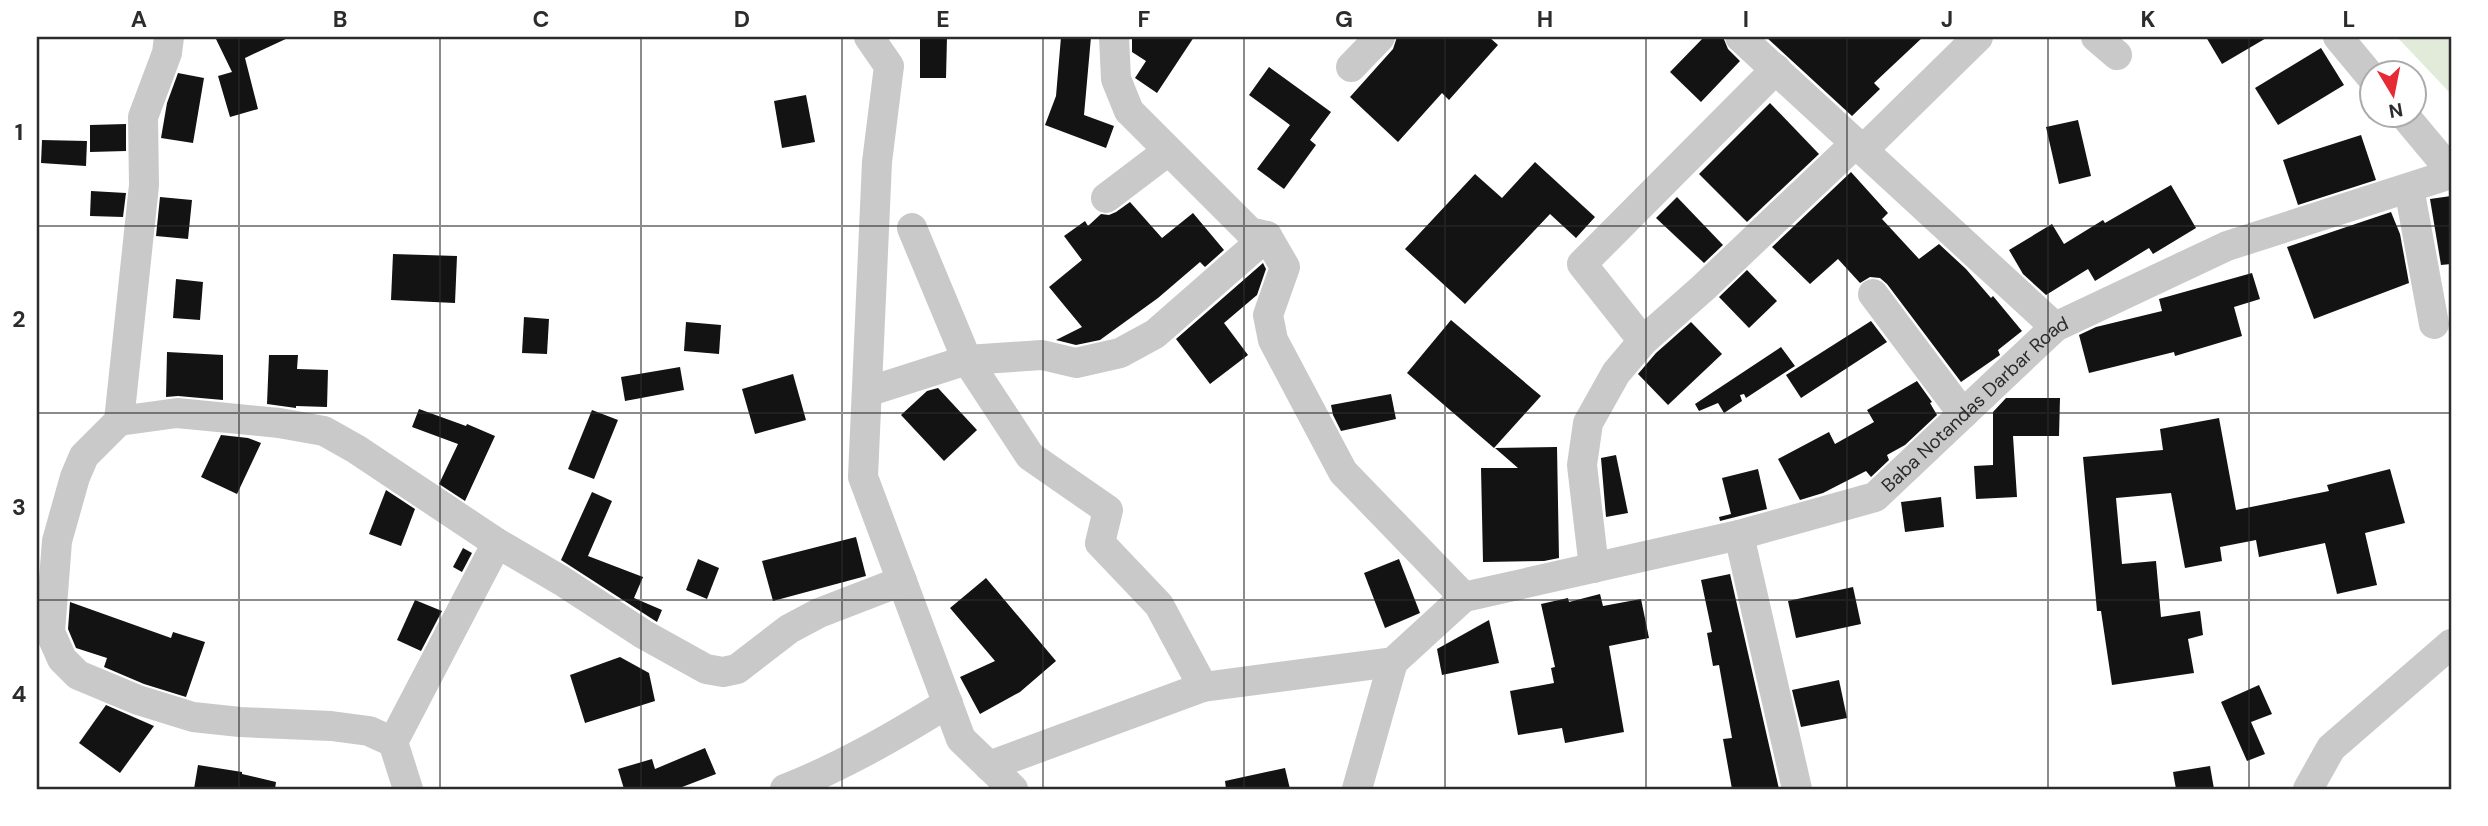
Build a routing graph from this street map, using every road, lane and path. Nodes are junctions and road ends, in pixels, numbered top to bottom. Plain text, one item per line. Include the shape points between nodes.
1 (169, 37) edge
2 (869, 37) edge
3 (1114, 37) edge
4 (1380, 37) edge
5 (1741, 37) edge
6 (1978, 37) edge
7 (2338, 37) edge
8 (2358, 61) edge
9 (1351, 67) dead end
10 (1776, 69) junction
11 (2416, 130) edge
12 (1859, 147) junction
13 (1168, 151) junction
14 (2451, 173) edge
15 (2409, 188) junction
16 (1106, 198) dead end
17 (912, 228) dead end
18 (1267, 236) junction
19 (1874, 294) dead end
20 (2434, 324) dead end
21 (2055, 327) junction
22 (1643, 341) junction
23 (967, 360) junction
24 (867, 392) junction
25 (1963, 414) junction
26 (119, 421) junction
27 (1739, 535) junction
28 (497, 543) junction
29 (1594, 568) junction
30 (902, 581) junction
31 (1464, 597) junction
32 (2451, 643) edge
33 (1392, 662) junction
34 (1203, 687) junction
35 (948, 703) junction
36 (393, 742) junction
37 (989, 766) junction
38 (408, 789) edge
39 (785, 789) edge
40 (1013, 789) edge
41 (1357, 789) edge
42 (1797, 789) edge
43 (2306, 789) edge

1 - 26 street via 143,117 144,184
2 - 24 street via 889,66 877,162
3 - 13 street via 1116,79 1129,111
4 - 9 street
5 - 10 street
6 - 12 street
7 - 8 street
10 - 12 street
10 - 22 street via 1582,264
11 - 14 street
12 - 21 street
12 - 22 street
13 - 16 street
13 - 18 street via 1250,232
14 - 15 street, Baba Notandas Darbar Road
15 - 20 street
15 - 21 street, Baba Notandas Darbar Road via 2227,246
17 - 23 street
18 - 23 street via 1155,334 1120,353 1076,363 1042,355
18 - 31 street via 1285,267 1268,315 1273,340 1343,472
19 - 25 street
21 - 25 street, Baba Notandas Darbar Road
22 - 29 street via 1616,373 1588,423 1582,465
23 - 24 street
23 - 34 street via 1030,456 1108,510 1100,543 1159,605
24 - 30 street via 863,477
25 - 27 street, Baba Notandas Darbar Road via 1875,497
26 - 28 street via 177,413 324,431
26 - 36 street via 84,456 57,541 50,632 62,659 78,675 98,685 194,717 331,726 369,731
27 - 29 street, Baba Notandas Darbar Road
27 - 42 street
28 - 30 street via 643,634 706,669 723,673 737,669 819,612
28 - 36 street
29 - 31 street, Baba Notandas Darbar Road
30 - 35 street
31 - 33 street, Baba Notandas Darbar Road
32 - 43 street via 2331,748
33 - 34 street
33 - 41 street
34 - 37 street
35 - 37 street via 961,739
35 - 39 street via 832,770
36 - 38 street
37 - 40 street

